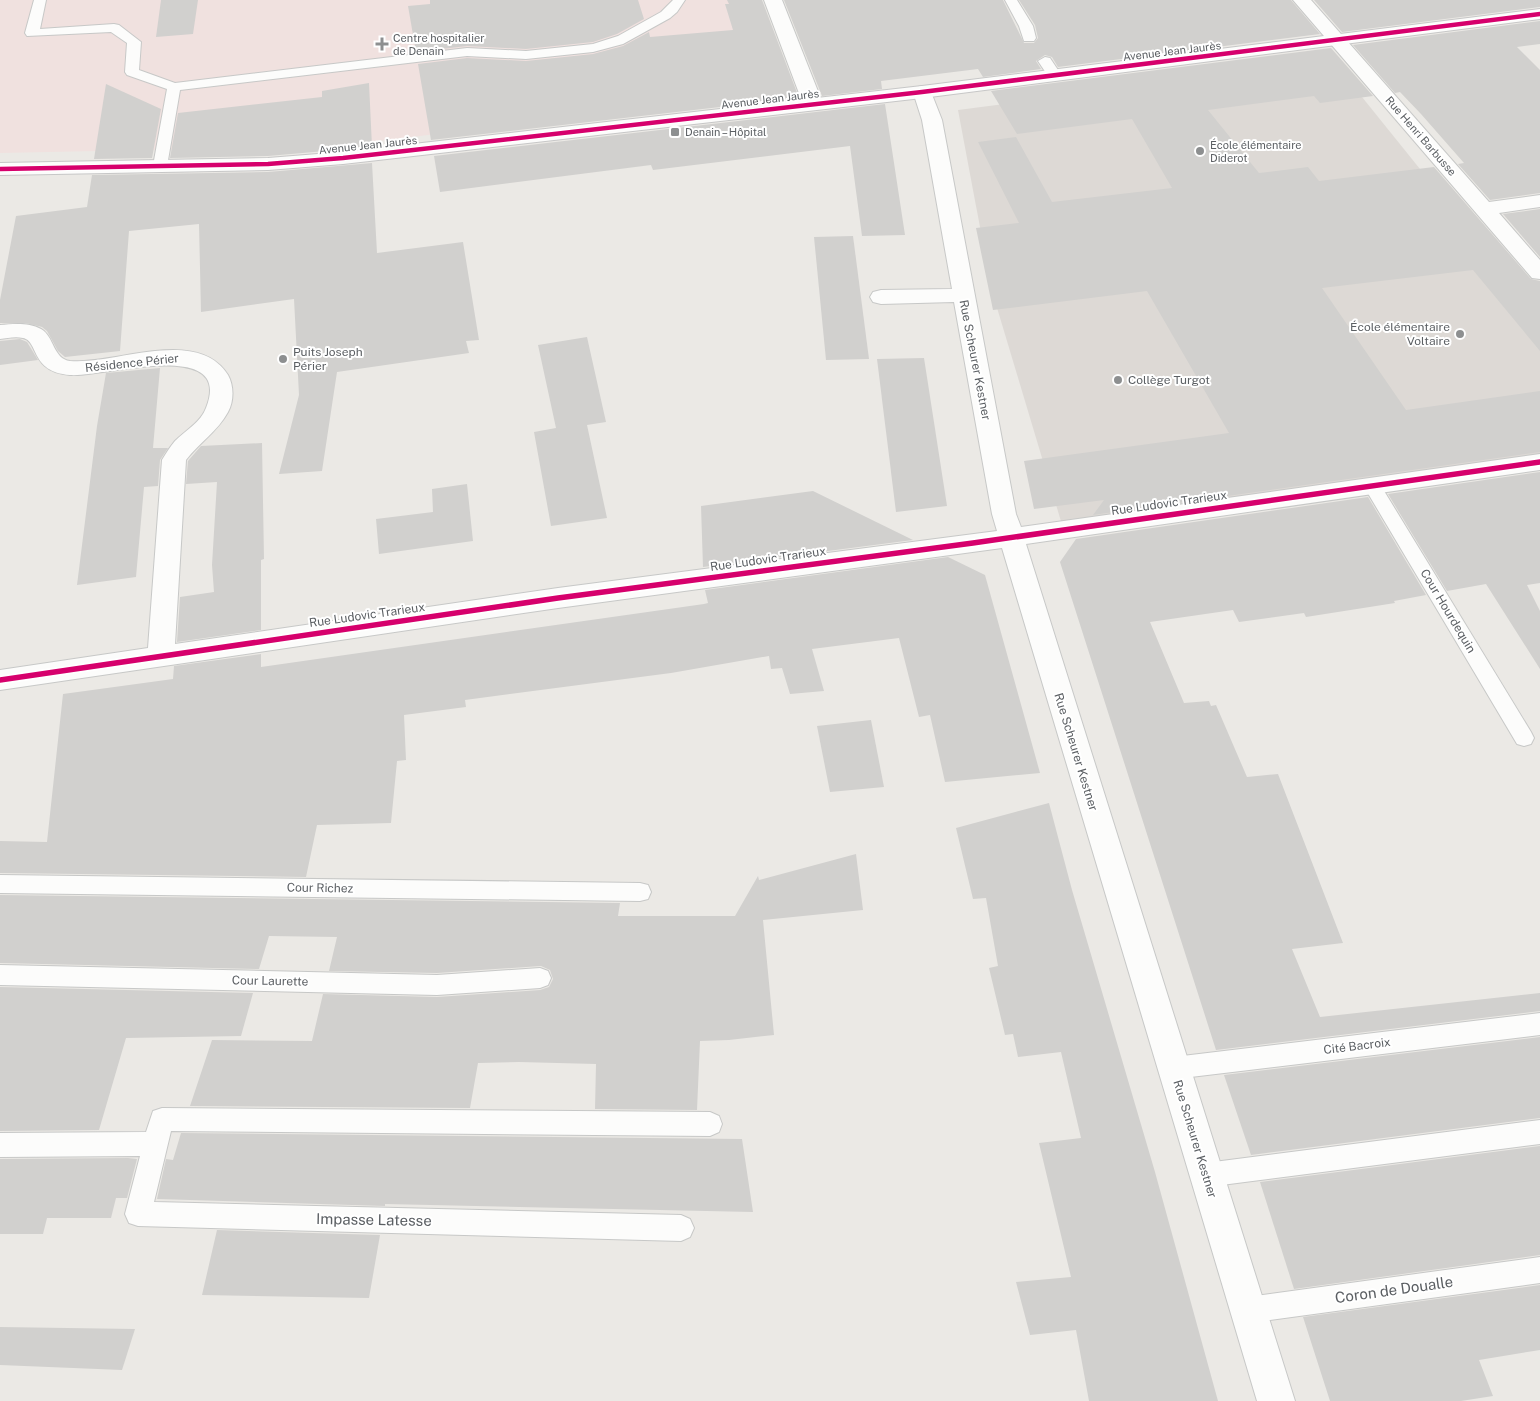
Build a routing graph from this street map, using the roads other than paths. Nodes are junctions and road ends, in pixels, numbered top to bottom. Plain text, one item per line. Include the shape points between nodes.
1 (40, 0) edge
2 (679, 0) edge
3 (773, 0) edge
4 (1011, 0) edge
5 (1302, 0) edge
6 (1540, 14) edge
7 (1029, 38) dead end
8 (1336, 40) junction
9 (174, 87) junction
10 (922, 92) junction
11 (813, 104) junction
12 (160, 166) junction
13 (0, 169) edge
14 (1540, 201) edge
15 (1484, 209) junction
16 (1540, 273) edge
17 (963, 295) junction
18 (881, 297) dead end
19 (0, 332) edge
20 (1538, 466) edge
21 (1372, 485) junction
22 (1011, 538) junction
23 (161, 656) junction
24 (0, 680) edge
25 (1524, 738) dead end
26 (0, 884) edge
27 (640, 892) dead end
28 (0, 975) edge
29 (540, 978) dead end
30 (1540, 1024) edge
31 (1174, 1068) junction
32 (710, 1124) dead end
33 (1540, 1132) edge
34 (156, 1144) junction
35 (0, 1145) edge
36 (1206, 1174) junction
37 (681, 1228) dead end
38 (1540, 1270) edge
39 (1248, 1310) junction
40 (1276, 1401) edge

1 - 9 lane via 32,33 114,28 134,42 132,72
2 - 9 lane via 668,15 603,47 525,55 466,52
3 - 11 street
4 - 7 lane
5 - 8 street, Rue Henri Barbusse
6 - 8 street, Avenue Jean Jaurès
8 - 10 street, Avenue Jean Jaurès via 1050,68
8 - 15 street, Rue Henri Barbusse
9 - 12 lane
10 - 11 street, Avenue Jean Jaurès
10 - 17 street, Rue Scheurer Kestner via 932,120
11 - 12 street, Avenue Jean Jaurès via 336,159
12 - 13 street, Avenue Jean Jaurès
14 - 15 street
15 - 16 street, Rue Henri Barbusse
17 - 18 street
17 - 22 street, Rue Scheurer Kestner
19 - 23 street, Résidence Périer via 17,330 33,333 47,358 62,367 81,368 181,357 207,365 220,381 221,398 217,410 210,422 187,442 174,460
20 - 21 street, Rue Ludovic Trarieux
21 - 22 street, Rue Ludovic Trarieux
21 - 25 lane, Cour Hourdequin
22 - 23 street, Rue Ludovic Trarieux
22 - 31 street, Rue Scheurer Kestner
23 - 24 street, Rue Ludovic Trarieux
26 - 27 lane, Cour Richez
28 - 29 lane, Cour Laurette via 436,985
30 - 31 lane, Cité Bacroix
31 - 36 street, Rue Scheurer Kestner
32 - 34 lane, Impasse Latesse via 162,1119
33 - 36 lane
34 - 35 lane
34 - 37 lane, Impasse Latesse via 138,1214
36 - 39 street, Rue Scheurer Kestner
38 - 39 lane, Coron de Doualle
39 - 40 street, Rue Scheurer Kestner

